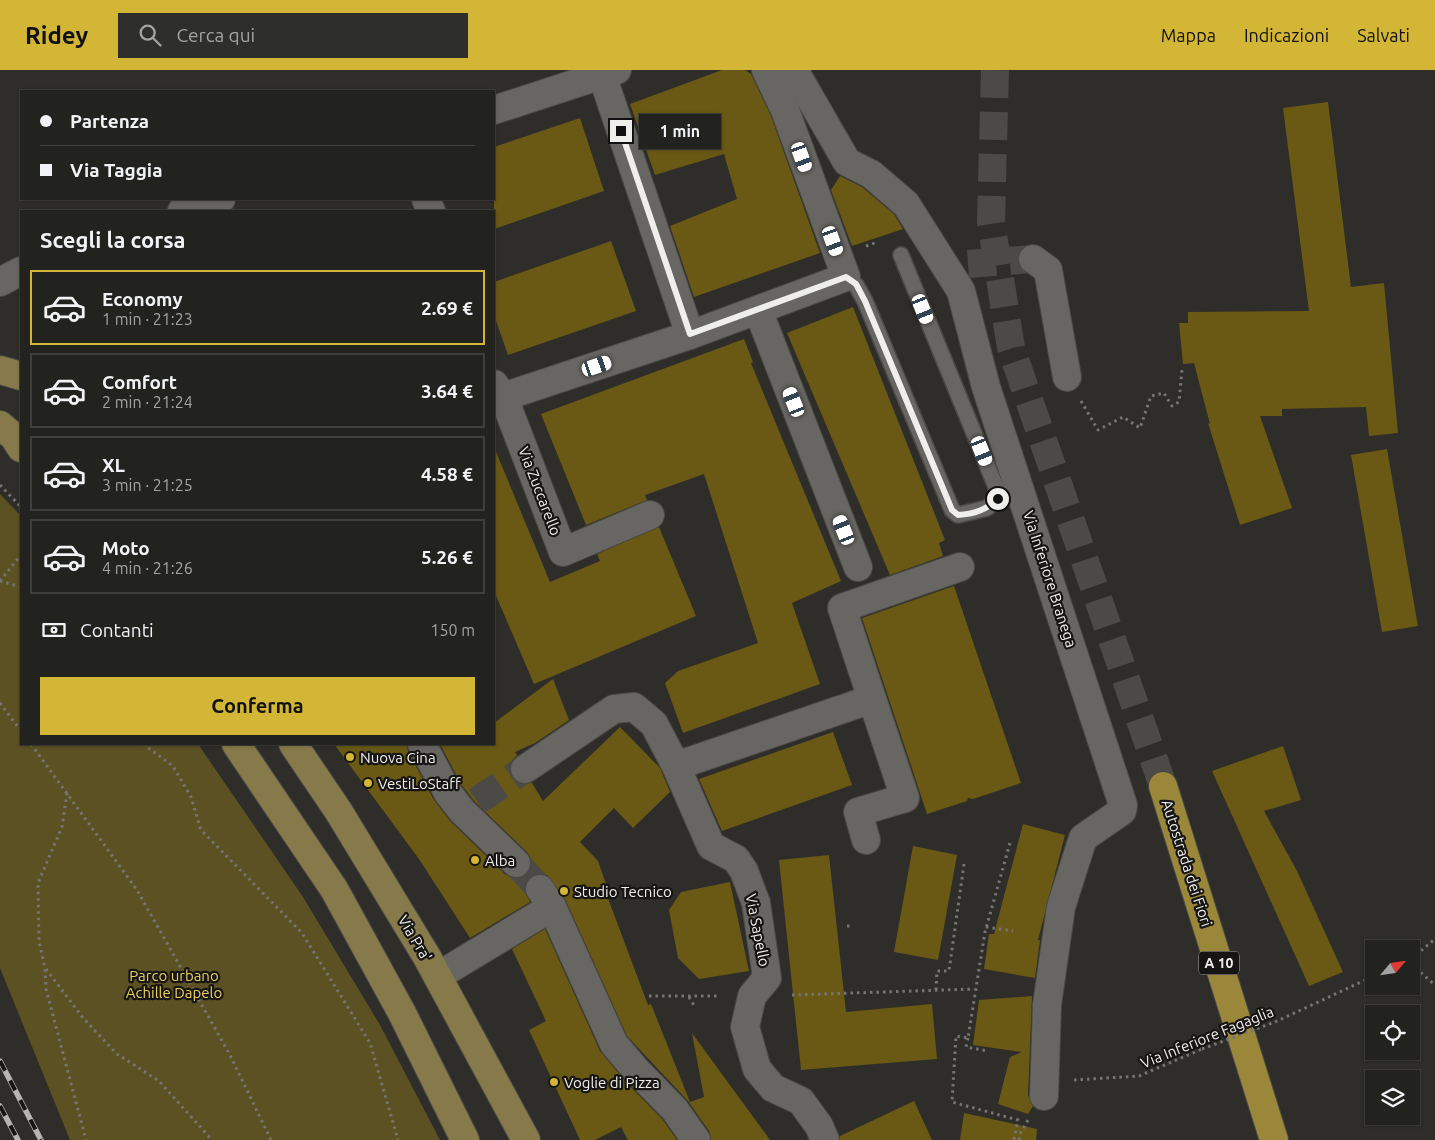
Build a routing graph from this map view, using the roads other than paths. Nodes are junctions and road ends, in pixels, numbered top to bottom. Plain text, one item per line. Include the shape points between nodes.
1 (766, 70) edge
2 (794, 70) edge
3 (610, 73) edge
4 (495, 110) edge
5 (871, 174) junction
6 (218, 200) edge
7 (185, 210) edge
8 (901, 255) dead end
9 (1034, 259) dead end
10 (968, 264) tunnel mouth
11 (20, 272) edge
12 (846, 277) junction
13 (0, 282) edge
14 (758, 310) junction
15 (690, 334) junction
16 (0, 370) edge
17 (20, 376) edge
18 (1067, 377) road end
19 (497, 394) edge
20 (0, 425) edge
21 (20, 446) edge
22 (650, 515) dead end
23 (858, 567) dead end
24 (960, 568) dead end
25 (872, 699) junction
26 (237, 745) edge
27 (294, 745) edge
28 (423, 745) edge
29 (676, 766) junction
30 (524, 769) tunnel mouth
31 (1163, 786) tunnel mouth
32 (866, 840) dead end
33 (516, 863) tunnel mouth
34 (438, 976) junction
35 (1044, 1096) road end
36 (465, 1140) edge
37 (526, 1140) edge
38 (696, 1140) edge
39 (825, 1140) edge
40 (1274, 1140) edge

1 - 12 street via 785,110
2 - 5 street, Via Inferiore Branega via 847,162
3 - 4 street
3 - 15 street
5 - 10 street via 894,176 916,199 948,252
5 - 35 street, Via Inferiore Branega via 906,204 961,291 986,387 1123,805 1122,811 1083,838 1061,907 1046,1005
6 - 7 street
8 - 12 lane via 996,487 998,499 987,508 958,515 952,510 865,301 856,284
9 - 18 street via 1048,270
11 - 13 street
12 - 14 street, Via Zuccarello
14 - 15 street, Via Zuccarello
14 - 23 street
15 - 19 street, Via Zuccarello
16 - 17 main road
19 - 22 street, Via Zuccarello via 563,552
20 - 21 main road
24 - 25 street via 842,608
25 - 29 street
25 - 32 street via 905,798 858,812
26 - 36 main road via 334,889 402,1013
27 - 34 main road, Via Pra' via 339,812
28 - 33 street via 448,793 469,806
29 - 30 street, Via Sapello via 654,724 634,707 614,709
29 - 39 street, Via Sapello via 711,846 736,859 756,903 767,978 752,996 746,1027 757,1069 773,1088 801,1101
31 - 40 highway, Autostrada dei Fiori / A 10
34 - 37 main road, Via Pra'
34 - 38 street via 546,898 614,1044 675,1110

